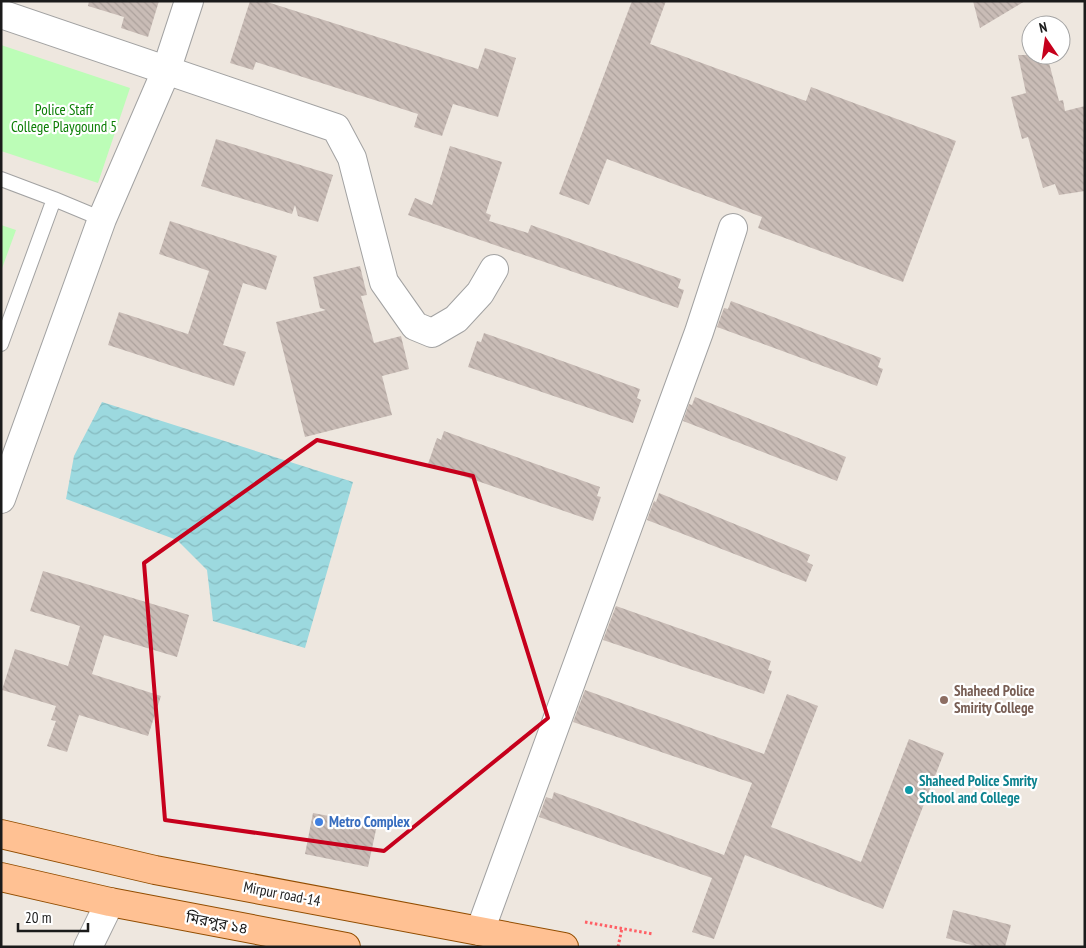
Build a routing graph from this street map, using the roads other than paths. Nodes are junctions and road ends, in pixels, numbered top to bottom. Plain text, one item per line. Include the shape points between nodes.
1 (190, 1) edge
2 (1, 14) edge
3 (166, 71) junction
4 (1, 179) edge
5 (54, 199) junction
6 (102, 220) junction
7 (733, 228) dead end
8 (494, 269) dead end
9 (1, 344) edge
10 (1, 499) edge
11 (1, 834) edge
12 (1, 877) edge
13 (110, 902) junction
14 (480, 931) junction
15 (290, 942) edge
16 (88, 947) edge
17 (346, 947) edge
18 (564, 947) edge

1 - 3 street
2 - 3 street
3 - 6 street
3 - 8 street via 336,128 352,158 384,282 415,326 432,333 456,319 480,293
4 - 5 lane
5 - 6 lane
5 - 9 lane
6 - 10 street
7 - 14 street via 699,332
11 - 14 main road, Mirpur road-14 via 155,870
12 - 13 main road, মিরপুর ১৪
13 - 15 main road, মিরপুর ১৪
13 - 16 street
14 - 18 main road, Mirpur road-14
15 - 17 main road, মিরপুর ১৪

